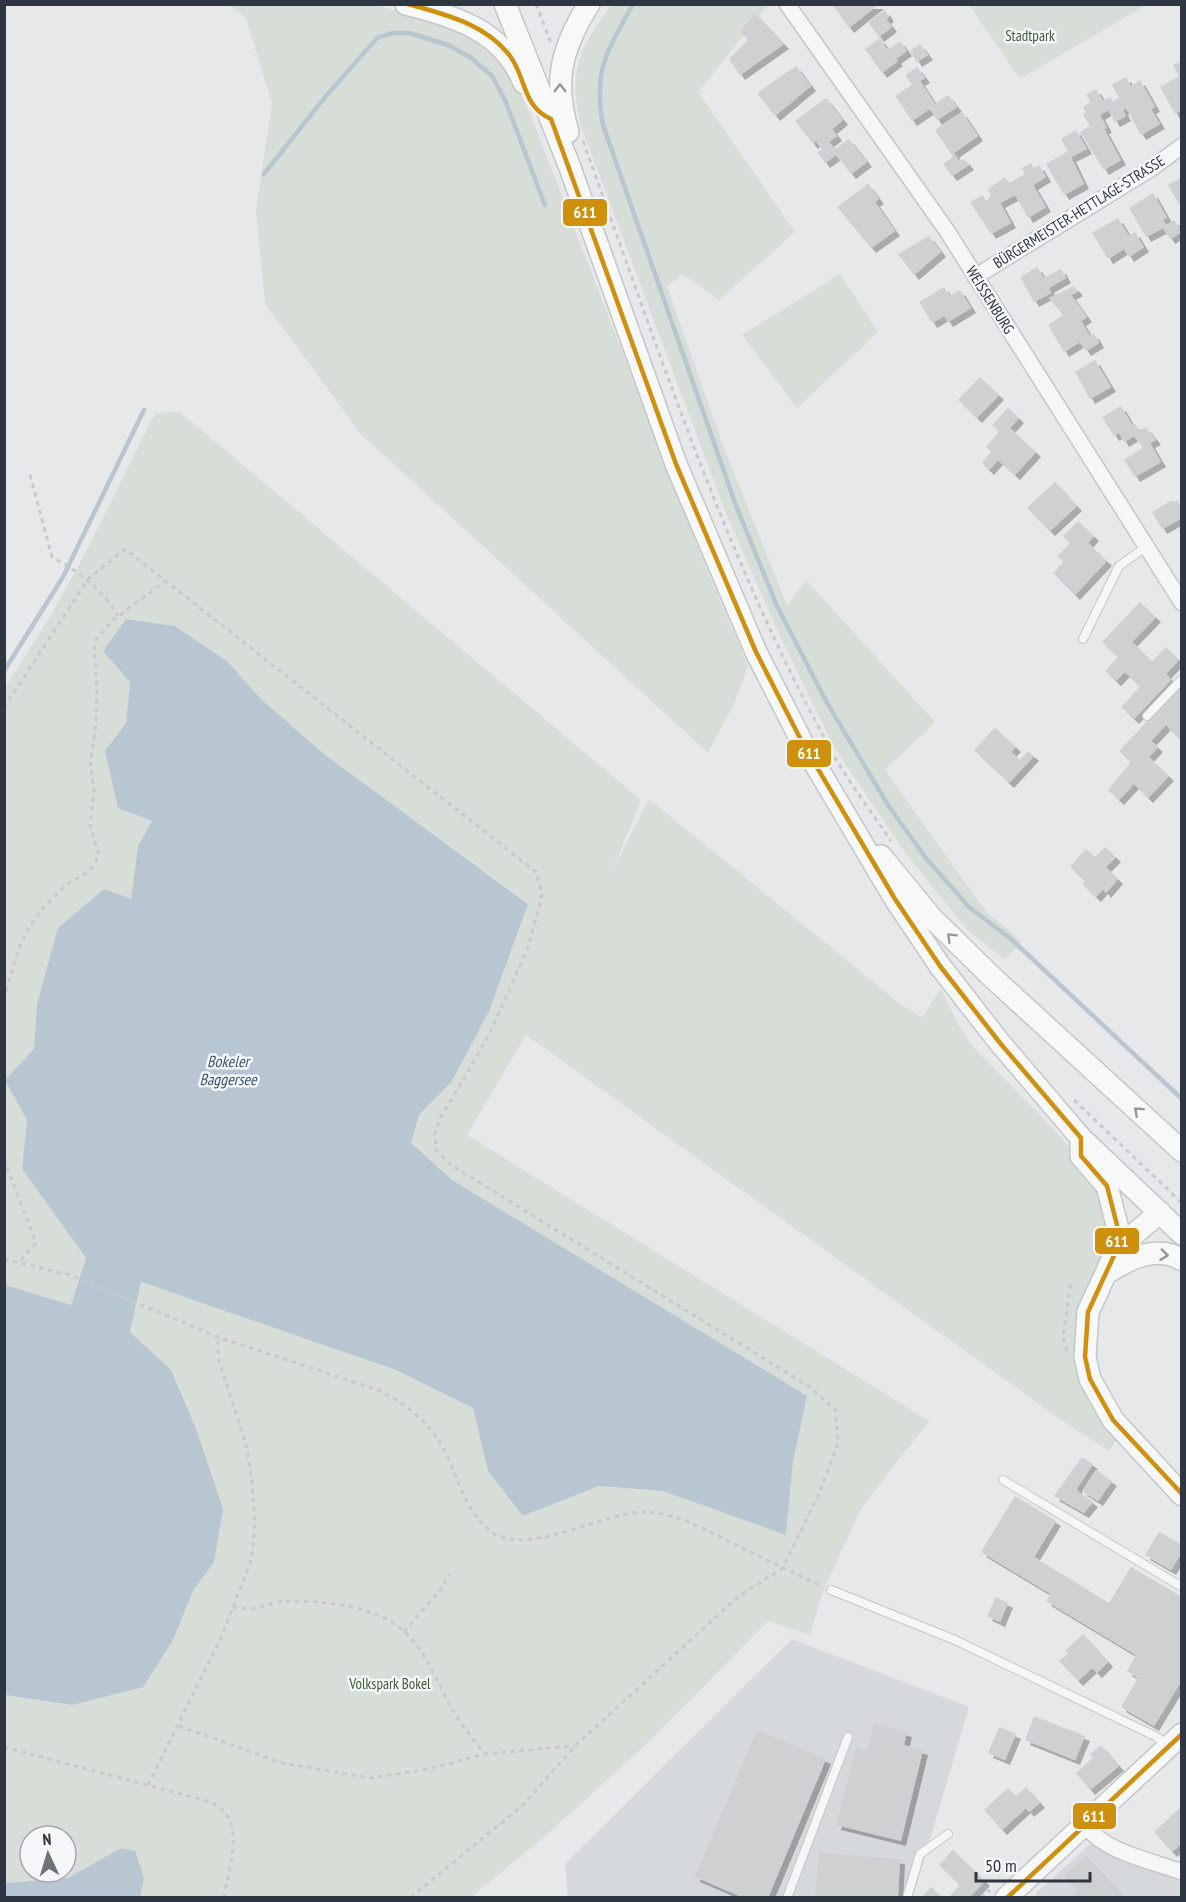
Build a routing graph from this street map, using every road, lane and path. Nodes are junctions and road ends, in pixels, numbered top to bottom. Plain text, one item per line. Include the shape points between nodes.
1 (405, 4) edge
2 (505, 4) edge
3 (536, 4) edge
4 (589, 4) edge
5 (787, 4) edge
6 (563, 55) junction
7 (551, 119) junction
8 (582, 140) dead end
9 (1182, 146) edge
10 (568, 165) junction
11 (975, 277) junction
12 (30, 475) dead end
13 (1146, 547) junction
14 (87, 579) junction
15 (164, 582) junction
16 (1182, 603) edge
17 (118, 616) junction
18 (1083, 639) dead end
19 (1182, 679) edge
20 (4, 708) edge
21 (1147, 716) dead end
22 (855, 831) junction
23 (896, 850) dead end
24 (4, 1000) edge
25 (1072, 1098) dead end
26 (1082, 1138) junction
27 (1182, 1150) edge
28 (4, 1159) edge
29 (1182, 1203) edge
30 (1160, 1212) junction
31 (1182, 1234) edge
32 (1117, 1249) junction
33 (4, 1259) edge
34 (1182, 1260) edge
35 (18, 1262) junction
36 (1107, 1273) junction
37 (218, 1336) junction
38 (1003, 1480) dead end
39 (1182, 1495) edge
40 (783, 1568) junction
41 (449, 1574) dead end
42 (1182, 1587) edge
43 (831, 1590) joint
44 (233, 1608) junction
45 (404, 1632) junction
46 (179, 1726) junction
47 (848, 1737) dead end
48 (1175, 1740) edge
49 (576, 1745) junction
50 (4, 1747) edge
51 (484, 1754) junction
52 (148, 1785) junction
53 (1084, 1826) junction
54 (948, 1834) dead end
55 (1182, 1872) edge
56 (224, 1898) edge
57 (411, 1898) edge
58 (787, 1898) edge
59 (907, 1898) edge
60 (1006, 1898) edge

1 - 7 main road via 450,15 479,28 504,49 518,68 535,110
2 - 7 main road
3 - 6 path via 554,50
4 - 6 main road
5 - 11 street, WEISSENBURG via 947,231
10 -> 6 main road via 571,142 560,96
7 - 10 main road
8 - 23 path via 721,516 773,634 831,752
9 - 11 street, BÜRGERMEISTER-HETTLAGE-STRASSE
10 - 22 main road via 676,464 714,557 802,742
11 - 13 street, WEISSENBURG
12 - 14 path via 52,557
13 - 16 street, WEISSENBURG
13 - 18 lane via 1119,566
14 - 15 path via 125,549
14 - 17 path via 107,597
14 - 20 path
15 - 17 path
15 - 40 path via 536,872 542,895 528,948 489,1035 440,1119 435,1134 436,1150 451,1165 810,1387 836,1411 838,1443
17 - 24 path via 94,642 97,694 90,761 94,792 90,825 99,855 90,873 65,886 32,919 15,958
19 - 21 lane
22 - 26 main road via 940,966
27 -> 22 main road via 993,978 931,917
25 - 29 path
26 - 30 main road
26 - 32 main road via 1082,1156 1107,1186 1114,1204
28 - 35 path via 36,1243
30 - 31 main road
30 - 32 main road
32 - 36 main road
33 - 35 path
36 -> 34 main road via 1144,1254 1162,1253
35 - 37 path via 70,1275
36 - 39 main road via 1088,1312 1085,1357 1090,1379 1113,1420
37 - 40 path via 378,1390 399,1401 418,1415 438,1439 471,1506 496,1535 538,1538 643,1512 663,1513
37 - 44 path via 218,1358 246,1444 255,1524 252,1558
38 - 42 lane
40 - 43 path
40 - 49 path via 740,1595
41 - 45 path via 441,1590
43 - 48 lane via 955,1640 1157,1737
44 - 45 path via 254,1608 284,1600 352,1607 385,1618
44 - 46 path
45 - 51 path
46 - 51 path via 282,1763 370,1778 429,1769
46 - 52 path
47 - 58 lane
48 - 53 main road
49 - 51 path
49 - 57 path via 522,1806
50 - 52 path
52 - 56 path via 211,1802 226,1814 233,1842
53 - 55 street via 1114,1848
53 - 60 main road
54 - 59 lane via 920,1854

